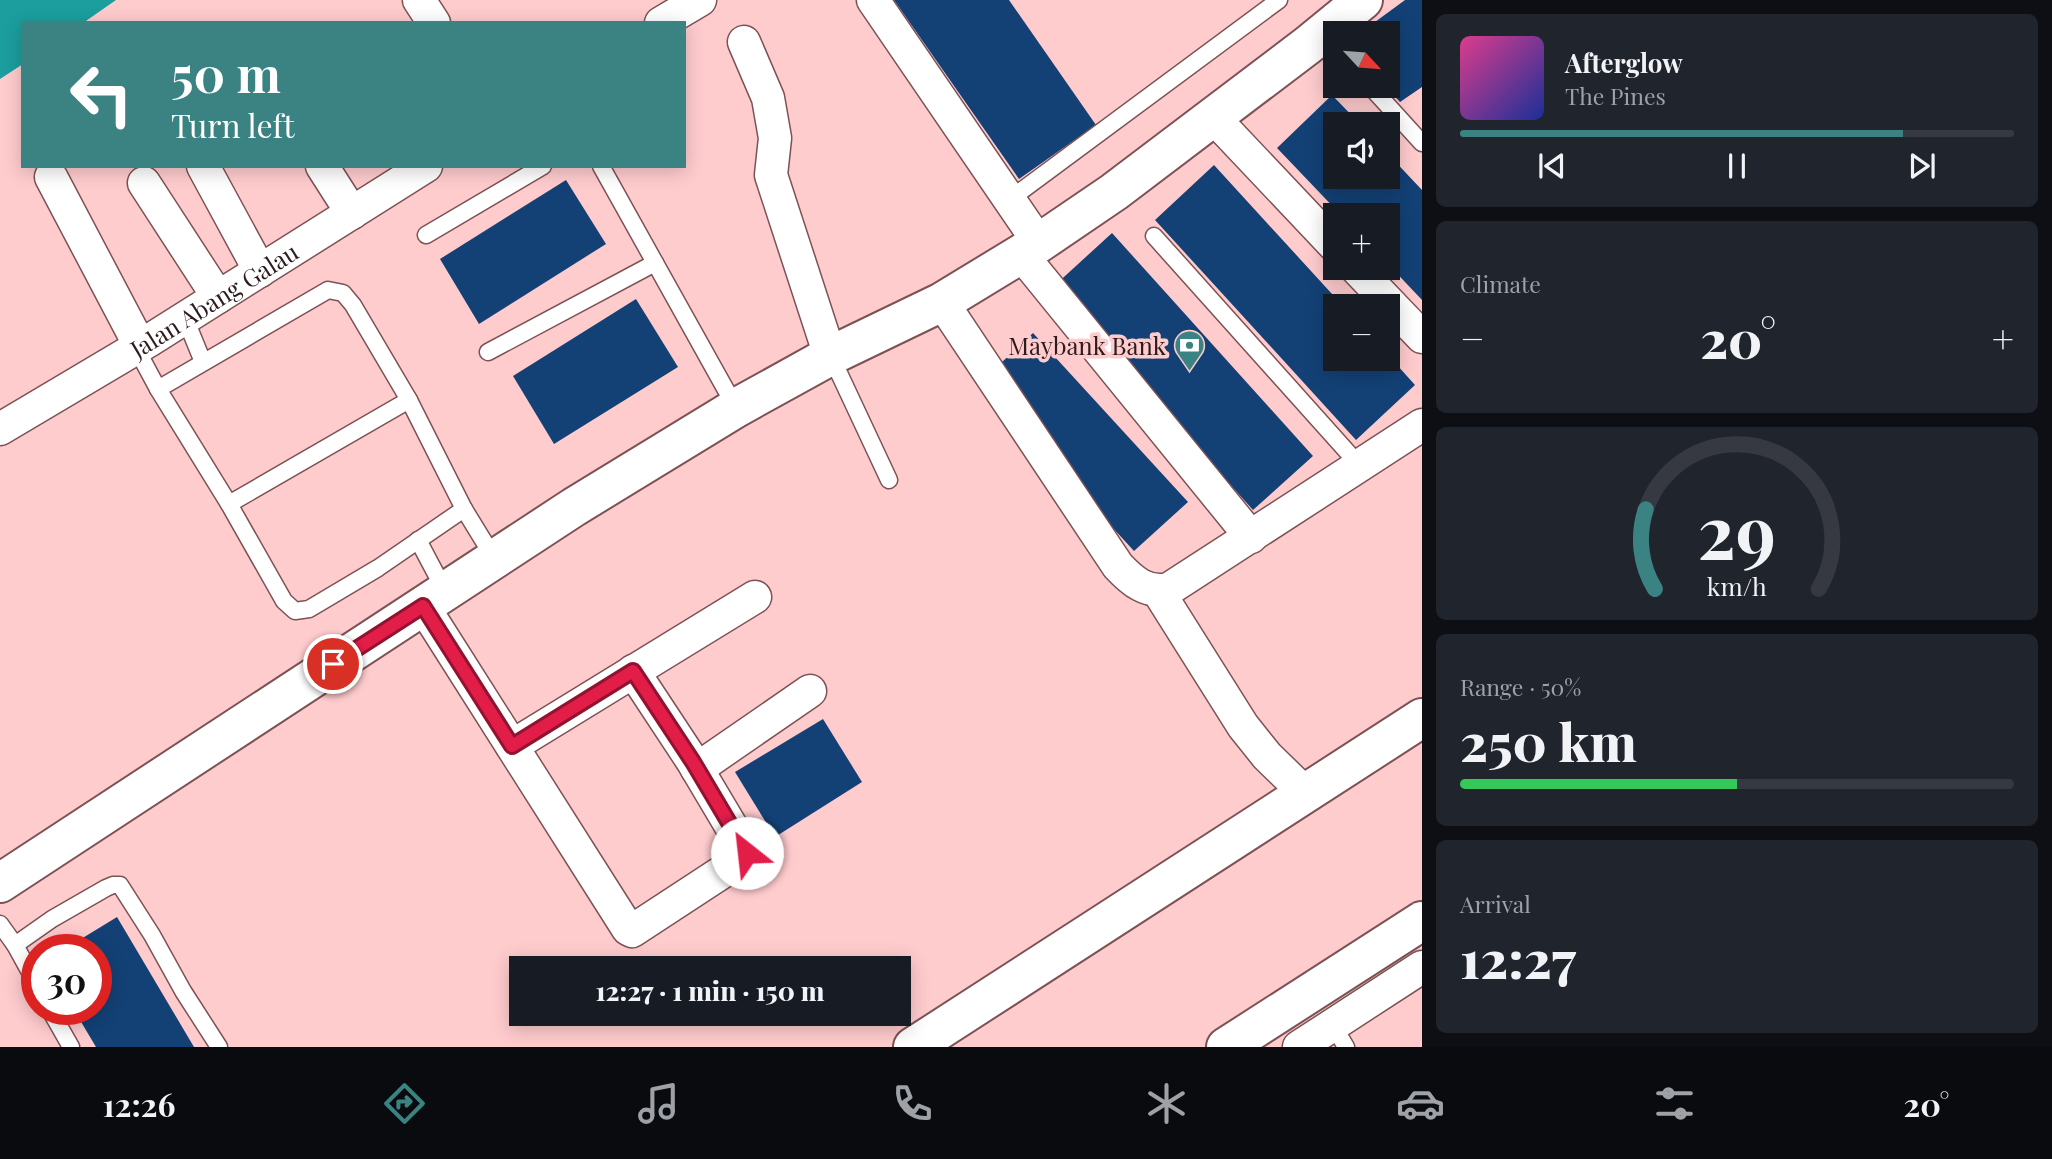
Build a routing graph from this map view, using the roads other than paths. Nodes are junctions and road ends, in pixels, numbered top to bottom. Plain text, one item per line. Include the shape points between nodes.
1 (419, 0) edge
2 (700, 0) edge
3 (873, 0) edge
4 (1279, 0) edge
5 (1345, 9) edge
6 (433, 21) edge
7 (665, 21) edge
8 (744, 42) dead end
9 (1381, 98) edge
10 (1213, 117) junction
11 (1422, 143) edge
12 (204, 168) edge
13 (323, 168) edge
14 (420, 168) edge
15 (539, 168) edge
16 (602, 168) edge
17 (51, 177) dead end
18 (387, 178) edge
19 (144, 183) dead end
20 (1009, 200) junction
21 (352, 213) junction
22 (1323, 233) edge
23 (426, 235) dead end
24 (1154, 236) dead end
25 (1030, 249) junction
26 (655, 263) junction
27 (260, 271) junction
28 (1367, 280) edge
29 (218, 298) junction
30 (942, 302) junction
31 (185, 318) junction
32 (1422, 337) edge
33 (138, 347) junction
34 (488, 352) dead end
35 (830, 356) junction
36 (203, 362) junction
37 (158, 389) junction
38 (409, 400) junction
39 (737, 408) junction
40 (3, 420) edge
41 (1422, 425) edge
42 (1360, 466) junction
43 (889, 480) dead end
44 (229, 504) junction
45 (464, 509) junction
46 (1251, 537) junction
47 (418, 540) junction
48 (494, 558) junction
49 (1158, 591) junction
50 (755, 597) dead end
51 (434, 598) junction
52 (633, 671) junction
53 (810, 691) dead end
54 (1422, 718) edge
55 (512, 746) junction
56 (697, 769) junction
57 (1305, 793) junction
58 (0, 883) edge
59 (1422, 921) edge
60 (0, 924) edge
61 (15, 945) junction
62 (21, 956) edge
63 (1422, 967) edge
64 (59, 1025) edge
65 (1333, 1040) edge
66 (71, 1047) edge
67 (219, 1047) edge
68 (913, 1047) edge
69 (1226, 1047) edge
70 (1299, 1047) edge

1 - 6 street
2 - 7 street
3 - 20 street
4 - 20 lane
5 - 10 street
8 - 35 street via 768,97 775,138 771,175
9 - 11 lane
10 - 22 street
10 - 25 street
12 - 27 street
13 - 21 street
14 - 18 street, Jalan Abang Galau
15 - 23 lane
16 - 26 lane
17 - 33 street
18 - 21 street, Jalan Abang Galau
19 - 29 street
20 - 25 street
21 - 27 street, Jalan Abang Galau
24 - 42 lane
25 - 30 street
25 - 46 street
26 - 34 lane
26 - 39 lane
27 - 29 street, Jalan Abang Galau
28 - 32 street
29 - 31 street, Jalan Abang Galau
30 - 35 street
30 - 49 street via 1118,566 1139,584
31 - 33 street, Jalan Abang Galau
31 - 36 lane
33 - 37 lane
33 - 40 street, Jalan Abang Galau
35 - 39 street
35 - 43 lane
36 - 37 lane
36 - 38 lane via 328,290 343,293 353,305
37 - 44 lane
38 - 44 lane
38 - 45 lane
39 - 48 street
41 - 42 street
42 - 46 street
44 - 47 lane via 284,601 295,611 309,608
45 - 47 lane
45 - 48 lane
46 - 49 street via 1169,589
47 - 51 lane
48 - 51 street
49 - 57 street via 1243,726
50 - 52 street
51 - 55 street
51 - 58 street
52 - 55 street
52 - 56 street
53 - 56 street
54 - 57 street
55 - 56 street via 632,931 747,853
57 - 68 street
59 - 69 street
60 - 61 lane
61 - 62 lane
61 - 67 lane via 106,888 120,885
63 - 65 street
64 - 66 lane
65 - 70 street

